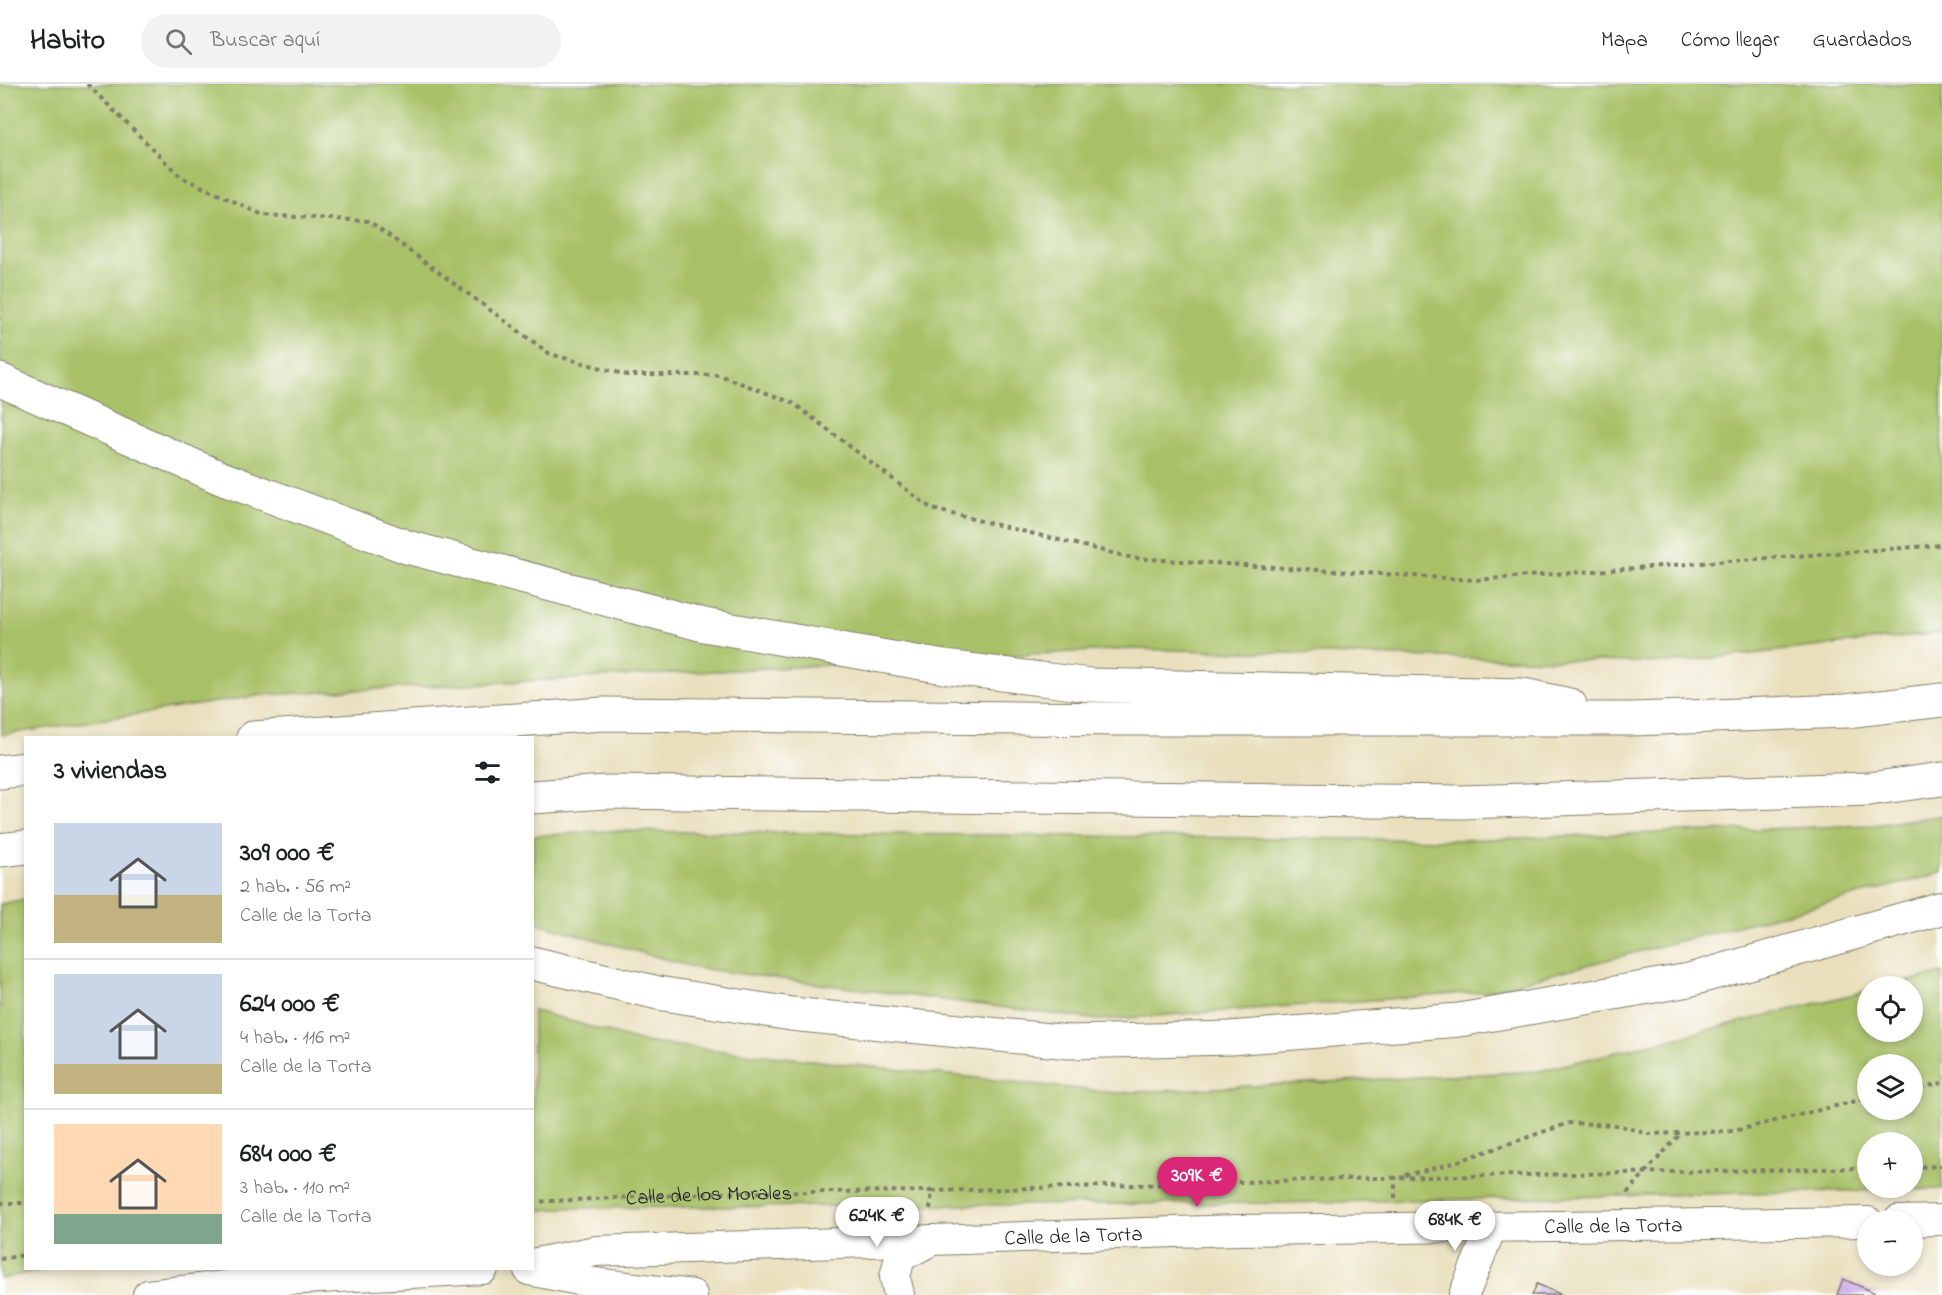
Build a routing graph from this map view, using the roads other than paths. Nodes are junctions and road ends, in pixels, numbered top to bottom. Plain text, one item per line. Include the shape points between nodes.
1 (0, 366) edge
2 (0, 380) edge
3 (85, 419) junction
4 (1942, 700) edge
5 (1633, 719) junction
6 (282, 736) edge
7 (24, 769) edge
8 (0, 772) edge
9 (1942, 779) edge
10 (534, 797) edge
11 (24, 847) edge
12 (0, 850) edge
13 (1942, 908) edge
14 (534, 963) edge
15 (1923, 1220) edge
16 (1942, 1220) edge
17 (1857, 1221) edge
18 (931, 1228) junction
19 (1491, 1228) junction
20 (534, 1264) edge
21 (477, 1270) edge
22 (531, 1270) edge
23 (400, 1284) edge
24 (148, 1295) edge
25 (692, 1295) edge
26 (899, 1295) edge
27 (1464, 1295) edge

1 - 3 highway
2 - 3 highway
3 - 5 highway via 221,478 407,546 704,625 944,667 1090,685 1524,695
4 - 5 highway via 1846,711
5 - 6 highway via 603,714
7 - 8 highway
9 - 10 highway via 1869,789 1462,802 606,792
11 - 12 highway
13 - 14 highway via 1689,980 1459,1020 1230,1038 1070,1042 791,1014 658,993
15 - 16 street
17 - 19 street, Calle de la Torta
18 - 19 street, Calle de la Torta
18 - 20 street, Calle de la Torta via 596,1251
18 - 26 street via 900,1257 895,1277
19 - 27 street
21 - 23 street
22 - 25 street
23 - 24 street via 265,1281

